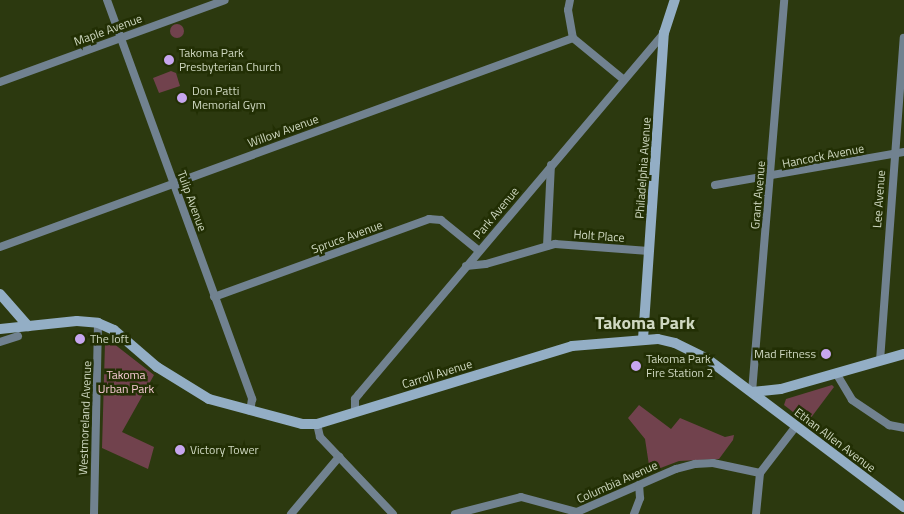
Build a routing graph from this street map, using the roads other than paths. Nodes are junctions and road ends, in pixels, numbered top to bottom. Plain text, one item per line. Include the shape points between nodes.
1 (107, 0) edge
2 (225, 0) edge
3 (570, 0) edge
4 (675, 0) edge
5 (784, 0) edge
6 (664, 33) junction
7 (120, 38) junction
8 (573, 38) junction
9 (904, 38) edge
10 (623, 79) junction
11 (0, 82) edge
12 (904, 152) edge
13 (894, 154) junction
14 (551, 165) junction
15 (770, 177) junction
16 (173, 183) junction
17 (715, 185) dead end
18 (547, 246) junction
19 (0, 247) edge
20 (479, 251) junction
21 (649, 251) junction
22 (466, 266) junction
23 (0, 294) edge
24 (214, 297) junction
25 (98, 323) junction
26 (28, 326) junction
27 (0, 329) edge
28 (18, 336) dead end
29 (643, 339) junction
30 (0, 342) edge
31 (904, 354) edge
32 (880, 361) junction
33 (836, 373) junction
34 (752, 392) junction
35 (250, 411) junction
36 (355, 411) junction
37 (317, 424) junction
38 (796, 426) junction
39 (904, 428) edge
40 (339, 456) junction
41 (760, 473) junction
42 (639, 485) junction
43 (491, 504) junction
44 (904, 507) edge
45 (94, 514) edge
46 (291, 514) edge
47 (393, 514) edge
48 (455, 514) edge
49 (489, 514) edge
50 (634, 514) edge
51 (756, 514) edge

1 - 7 street, Tulip Avenue
2 - 7 street, Maple Avenue
3 - 8 street via 568,10
4 - 6 main road, Philadelphia Avenue
5 - 15 street, Grant Avenue
6 - 10 street, Park Avenue
6 - 21 main road, Philadelphia Avenue
7 - 11 street, Maple Avenue
7 - 16 street, Tulip Avenue
8 - 10 street
8 - 16 street, Willow Avenue
9 - 13 street, Lee Avenue
10 - 14 street, Park Avenue
12 - 13 street, Hancock Avenue
13 - 15 street, Hancock Avenue
13 - 32 street, Lee Avenue
14 - 18 street
14 - 20 street, Park Avenue
15 - 17 street, Hancock Avenue
15 - 34 street, Grant Avenue
16 - 19 street, Willow Avenue
16 - 24 street, Tulip Avenue
18 - 21 street, Holt Place
18 - 22 street, Holt Place via 486,264
20 - 22 street, Park Avenue
20 - 24 street, Spruce Avenue via 441,220 429,219
21 - 29 main road, Philadelphia Avenue
22 - 36 street, Park Avenue via 355,399
23 - 26 main road
24 - 35 street, Tulip Avenue via 252,399
25 - 26 main road, Carroll Avenue via 77,321
25 - 35 main road, Carroll Avenue via 114,330 157,367 203,396
25 - 45 street, Westmoreland Avenue
26 - 27 main road, Carroll Avenue
28 - 30 street
29 - 34 main road, Carroll Avenue via 675,343 702,356
29 - 36 main road, Carroll Avenue via 572,346
31 - 32 main road
32 - 33 main road
33 - 34 main road via 781,389
33 - 39 street via 852,400 889,425
34 - 38 main road, Ethan Allen Avenue
35 - 37 main road, Carroll Avenue via 302,424
36 - 37 main road, Carroll Avenue
37 - 40 street via 320,437
38 - 41 street
38 - 44 main road, Ethan Allen Avenue
40 - 46 street
40 - 47 street
41 - 42 street, Columbia Avenue via 713,463 695,464
41 - 51 street
42 - 43 street, Columbia Avenue via 577,512 521,497
42 - 50 street via 640,498
43 - 48 street, Columbia Avenue
43 - 49 street

